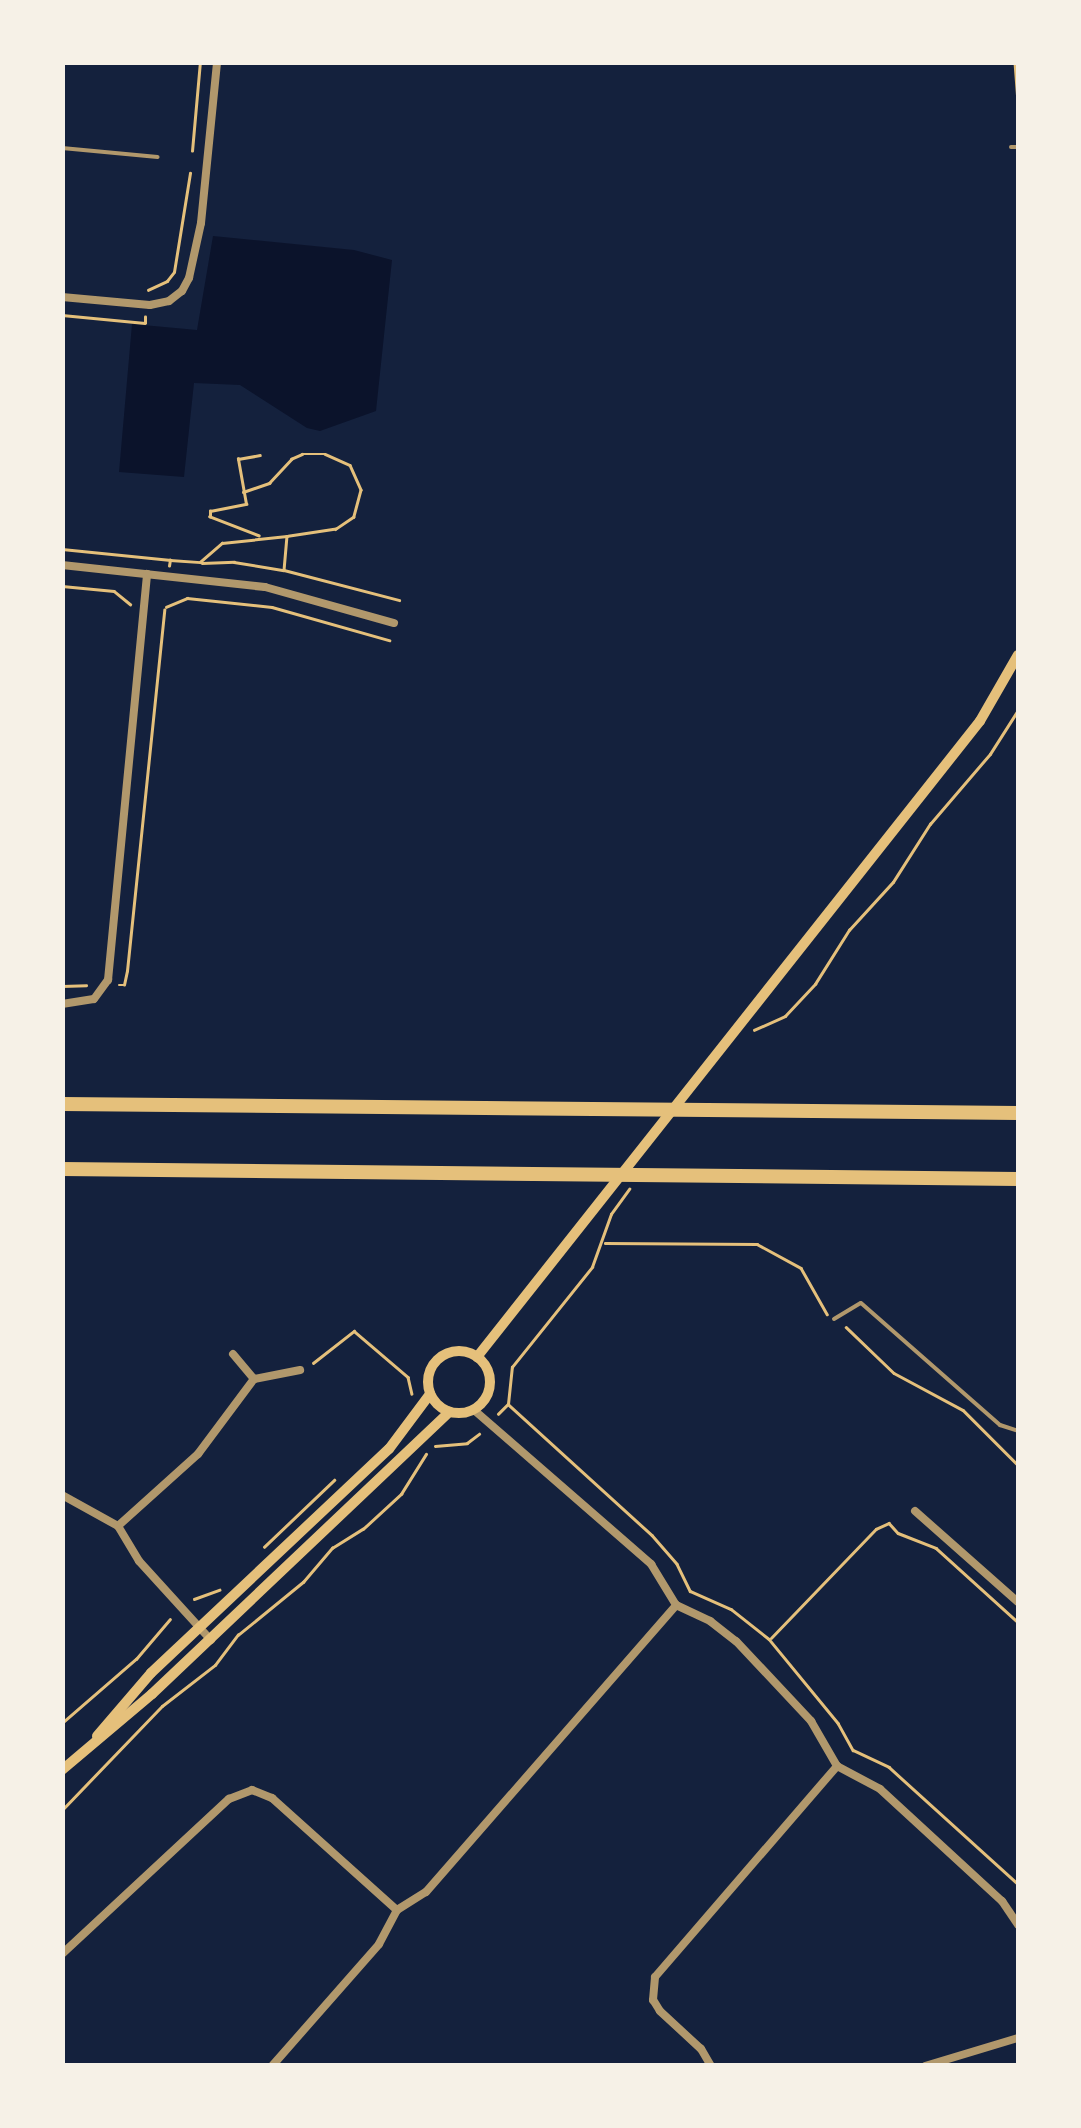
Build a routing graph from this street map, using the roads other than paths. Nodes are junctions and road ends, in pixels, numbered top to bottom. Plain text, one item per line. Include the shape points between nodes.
1 (216, 62) edge
2 (1010, 147) dead end
3 (1018, 147) edge
4 (62, 148) edge
5 (158, 157) dead end
6 (62, 296) edge
7 (62, 566) edge
8 (147, 574) junction
9 (394, 622) dead end
10 (1018, 655) edge
11 (62, 1004) edge
12 (62, 1104) edge
13 (1018, 1113) edge
14 (62, 1169) edge
15 (1018, 1179) edge
16 (834, 1319) road end
17 (233, 1354) dead end
18 (477, 1357) junction
19 (300, 1370) road end
20 (254, 1379) junction
21 (430, 1394) junction
22 (474, 1410) junction
23 (449, 1412) junction
24 (1018, 1432) edge
25 (62, 1494) edge
26 (915, 1511) dead end
27 (118, 1526) junction
28 (1018, 1602) edge
29 (676, 1606) junction
30 (199, 1627) junction
31 (211, 1640) junction
32 (93, 1742) junction
33 (838, 1766) junction
34 (62, 1770) edge
35 (397, 1910) junction
36 (1018, 1925) edge
37 (62, 1954) edge
38 (1018, 2038) edge
39 (272, 2066) edge
40 (710, 2066) edge
41 (925, 2066) edge

1 - 6 street via 200,223 182,291 150,305
2 - 3 lane
4 - 5 lane
7 - 8 street
8 - 9 street via 265,587
8 - 11 street via 108,980 94,999
10 - 18 main road via 980,721
12 - 13 highway
14 - 15 highway
16 - 24 lane via 861,1303 1000,1425
17 - 20 street
18 - 21 main road via 458,1351 440,1358 429,1374
18 - 22 main road via 490,1384
19 - 20 street
20 - 27 street via 198,1454
21 - 23 main road
21 - 30 main road via 372,1466
22 - 23 main road
22 - 29 street via 650,1564
23 - 31 main road
25 - 27 street
26 - 28 street
27 - 30 street via 138,1561
29 - 33 street via 736,1642 811,1721
29 - 35 street via 426,1892
30 - 31 street
30 - 32 main road via 108,1718
31 - 32 main road
32 - 34 main road
33 - 36 street via 880,1789 1002,1901
33 - 40 street via 655,1977 653,2000
35 - 37 street via 272,1798 252,1790 229,1798
35 - 39 street via 379,1944
38 - 41 street

